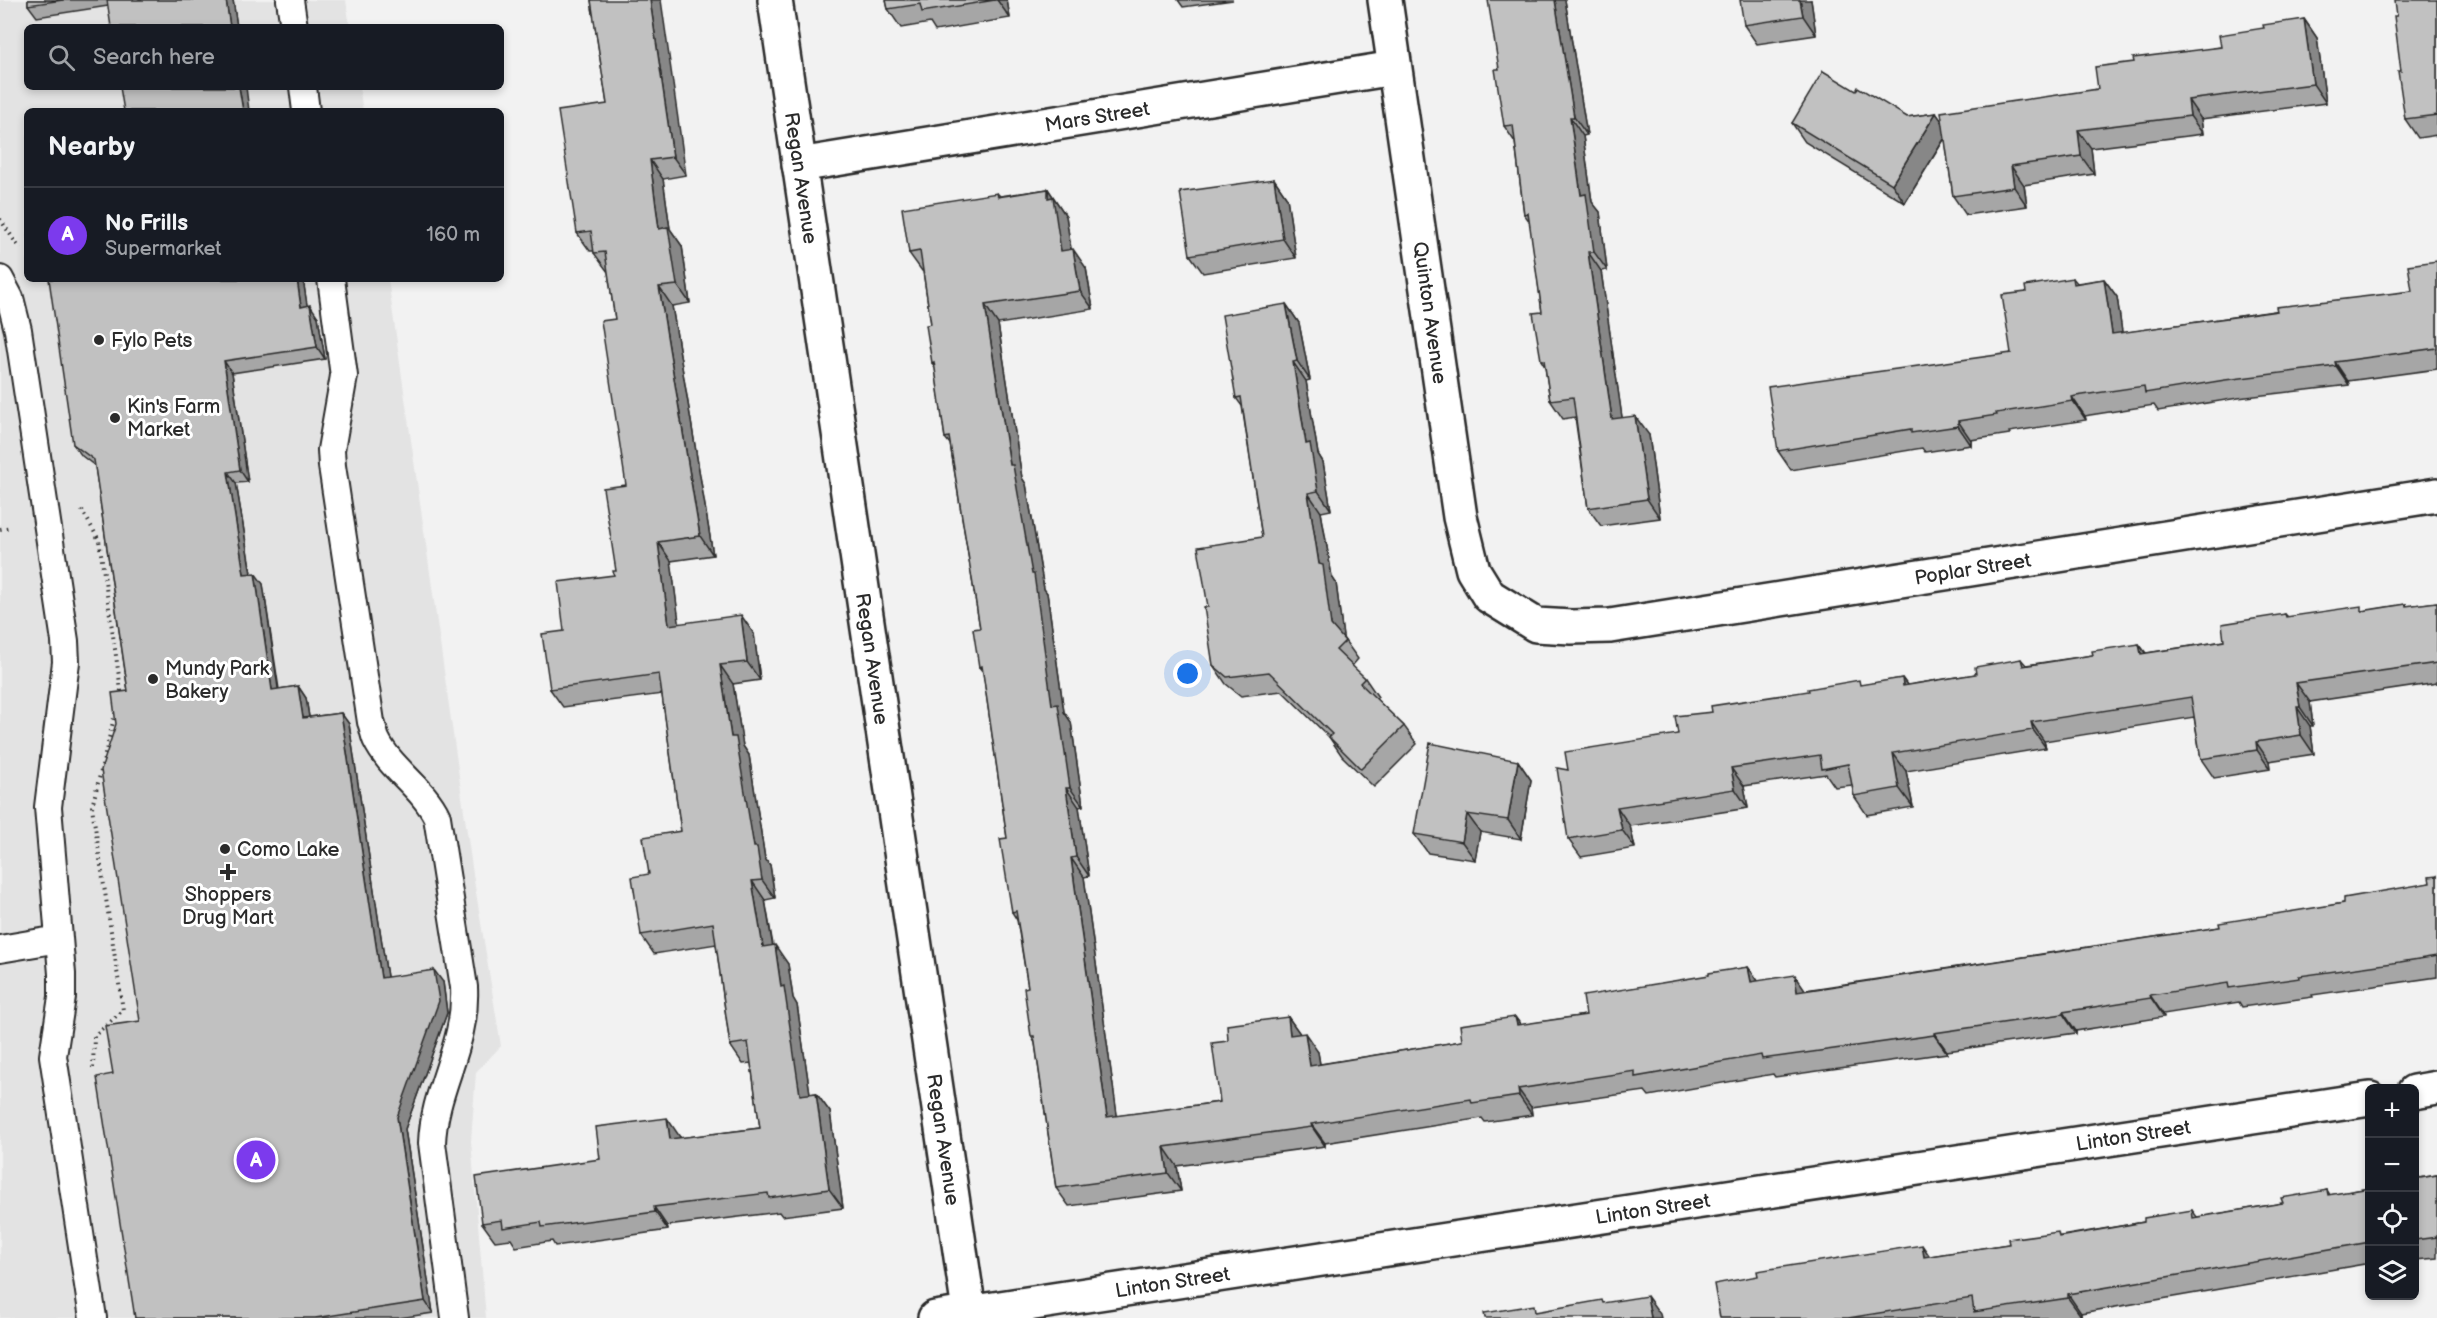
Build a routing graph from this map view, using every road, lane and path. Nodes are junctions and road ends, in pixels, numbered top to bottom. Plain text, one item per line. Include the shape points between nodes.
1 (290, 0) edge
2 (775, 0) edge
3 (1384, 0) edge
4 (294, 24) edge
5 (1394, 68) junction
6 (303, 90) edge
7 (306, 108) edge
8 (799, 165) junction
9 (0, 219) edge
10 (22, 252) dead end
11 (0, 279) edge
12 (331, 282) edge
13 (2437, 495) edge
14 (81, 507) dead end
15 (1511, 611) joint
16 (59, 939) junction
17 (0, 949) edge
18 (93, 1079) dead end
19 (2437, 1088) edge
20 (2419, 1091) edge
21 (2365, 1100) edge
22 (969, 1316) edge
23 (93, 1318) edge
24 (455, 1318) edge
25 (934, 1318) edge

1 - 4 lane
2 - 8 street, Regan Avenue
3 - 5 street, Quinton Avenue
5 - 8 street, Mars Street
5 - 15 street, Quinton Avenue via 1460,517 1473,570 1489,596
6 - 7 lane
8 - 22 street, Regan Avenue
9 - 10 path
11 - 16 lane via 10,298 18,330 65,640 66,662 48,807
12 - 24 lane via 344,376 331,450 332,466 371,722 376,740 437,817 464,987 464,1019 437,1106 432,1143
13 - 15 street, Poplar Street via 1610,626 1536,625
14 - 18 path via 99,540 121,690 92,807 123,1010 94,1036
16 - 17 lane
16 - 23 lane via 62,996 53,1056
19 - 20 street
21 - 22 street, Linton Street
22 - 25 street, Linton Street

